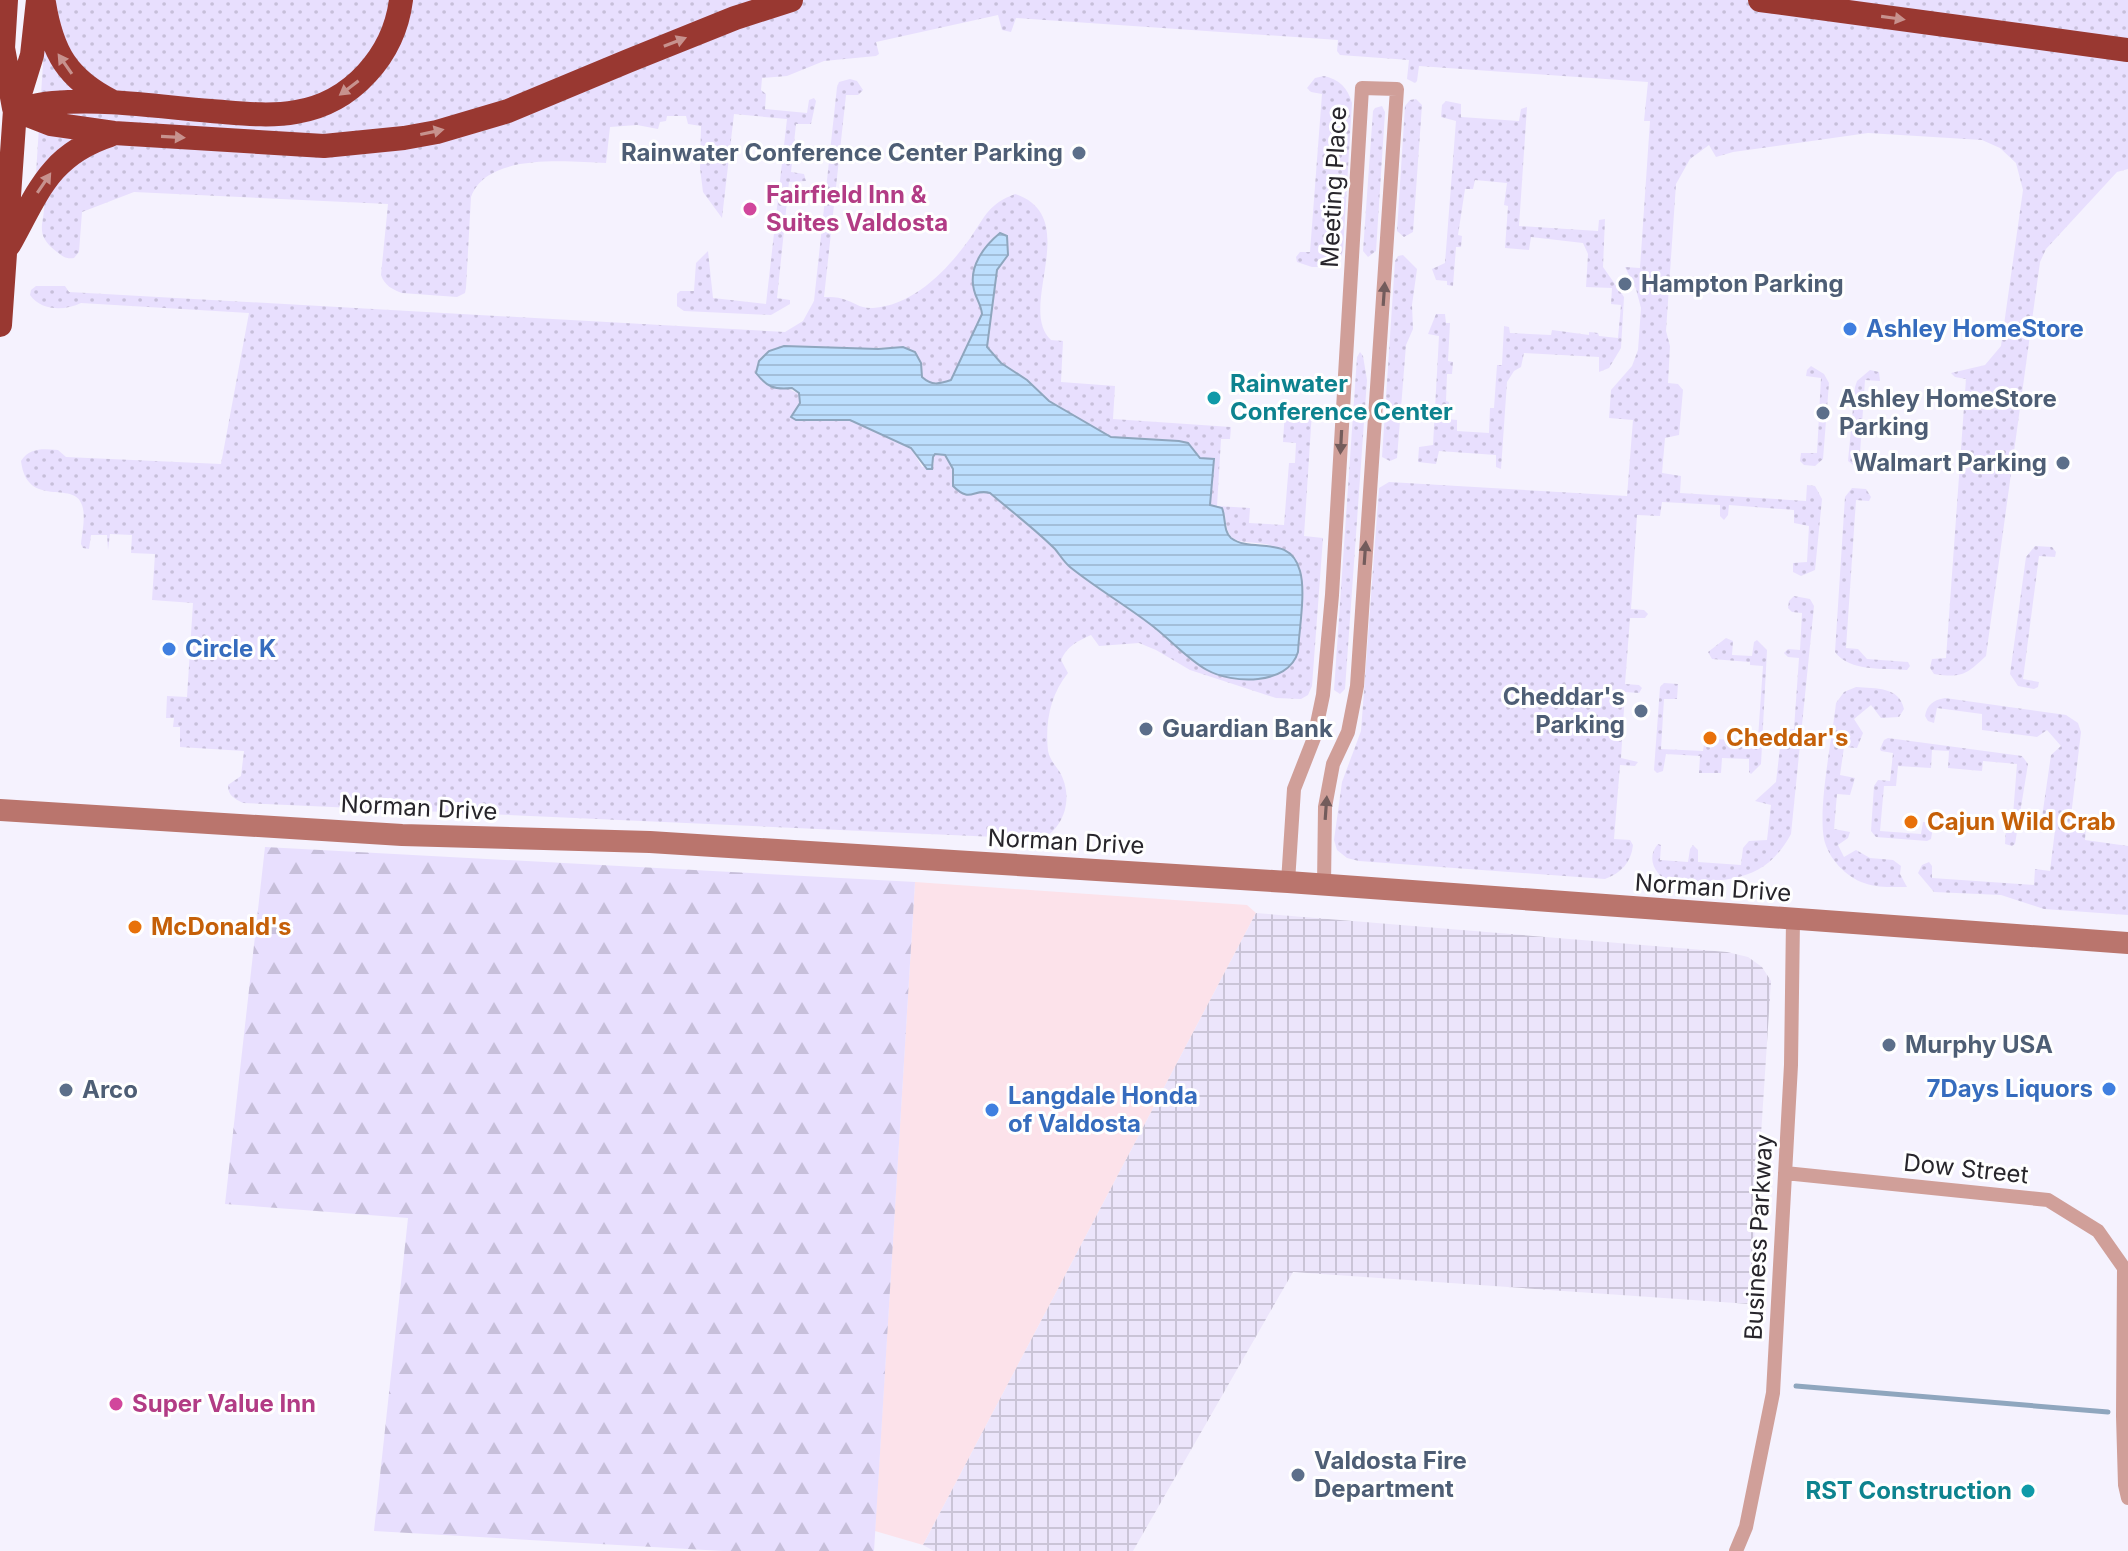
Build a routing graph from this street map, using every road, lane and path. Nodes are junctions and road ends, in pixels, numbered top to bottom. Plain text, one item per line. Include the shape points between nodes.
1 (6, 0) edge
2 (38, 0) edge
3 (44, 0) edge
4 (401, 0) edge
5 (791, 0) edge
6 (1760, 0) edge
7 (2128, 50) edge
8 (118, 104) junction
9 (15, 110) junction
10 (114, 133) junction
11 (6, 250) junction
12 (0, 325) edge
13 (0, 810) edge
14 (1288, 882) junction
15 (1324, 886) junction
16 (1793, 920) junction
17 (2128, 943) edge
18 (1785, 1173) junction
19 (2128, 1498) edge
20 (1736, 1551) edge

1 - 9 highway via 3,48
2 - 9 highway via 32,55
8 -> 3 highway via 82,84 68,69 52,40
4 -> 8 highway via 395,28 377,61 352,87 315,107 251,114
10 -> 5 highway via 324,146 437,132 508,111
6 -> 7 highway
8 - 9 highway via 53,103
9 - 10 highway via 51,124
9 - 11 highway
11 -> 10 highway via 59,163 76,148
11 - 12 highway
13 - 14 street, Norman Drive via 402,835 650,842
14 - 15 street, Norman Drive
15 -> 14 street, Meeting Place via 1325,807 1357,686 1397,89 1362,88 1323,695 1314,738 1294,789
15 - 16 street, Norman Drive
16 - 17 street, Norman Drive
16 - 18 street, Business Parkway
18 - 19 street, Dow Street via 2048,1200 2098,1231 2124,1268
18 - 20 street, Business Parkway via 1773,1393 1746,1527

